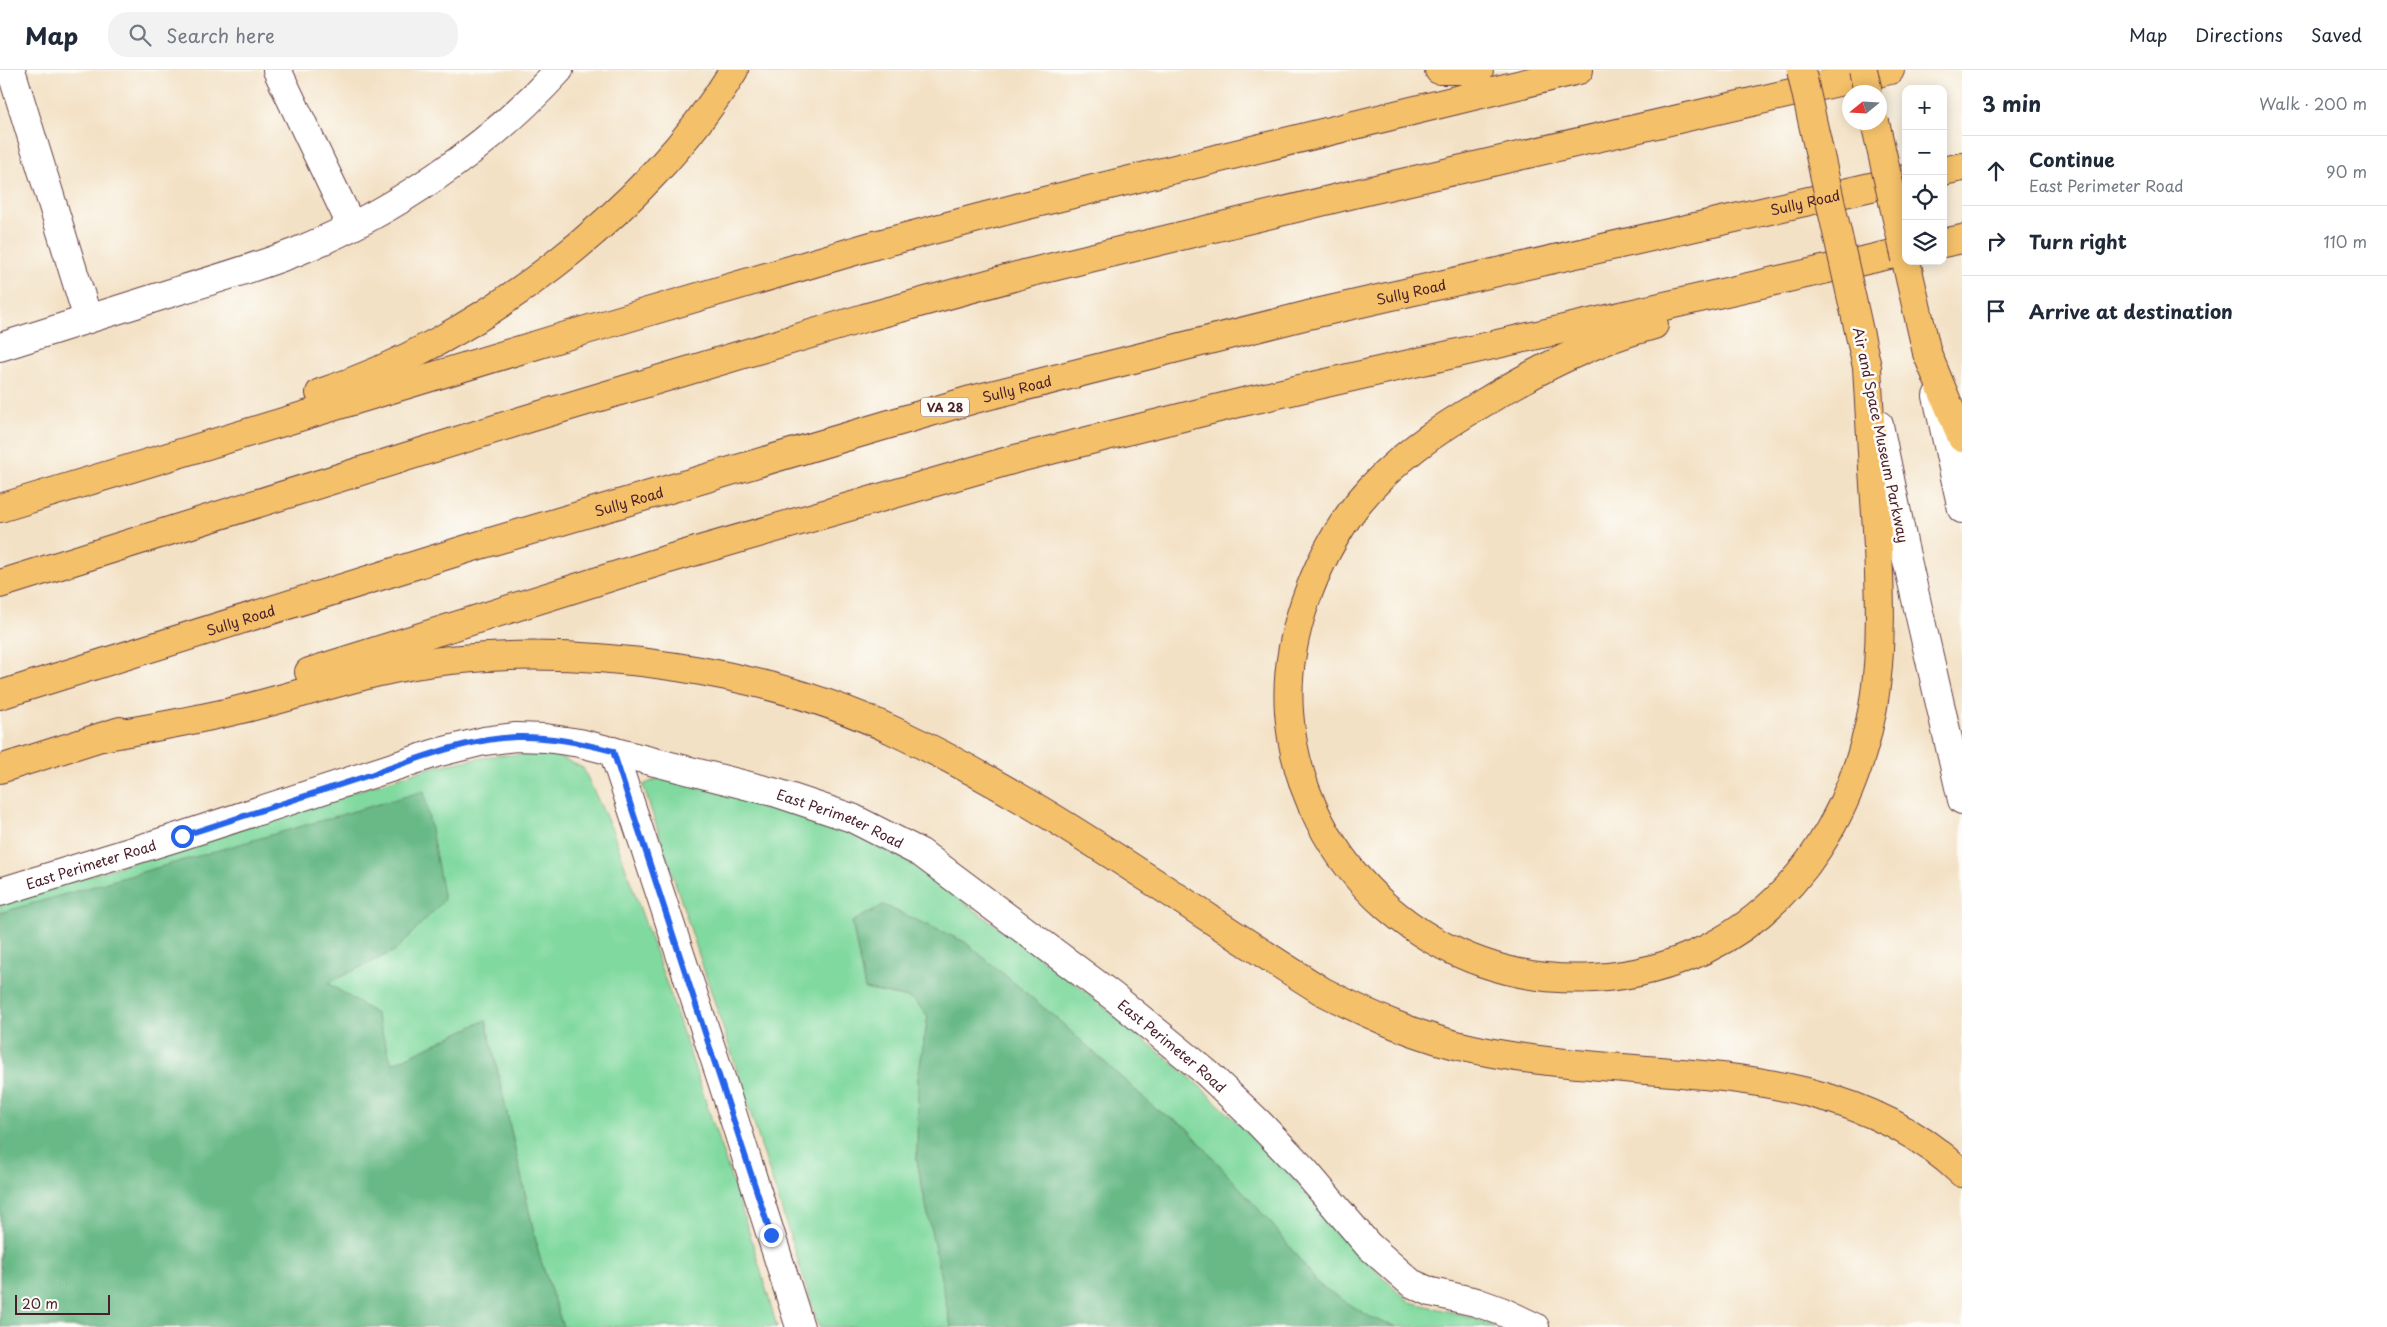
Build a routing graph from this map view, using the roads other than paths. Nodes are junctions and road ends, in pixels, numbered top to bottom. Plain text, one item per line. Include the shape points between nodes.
1 (11, 70) edge
2 (277, 70) edge
3 (559, 70) edge
4 (734, 70) edge
5 (1439, 70) edge
6 (1479, 70) edge
7 (1579, 70) edge
8 (1801, 70) edge
9 (1863, 70) edge
10 (1890, 70) edge
11 (1866, 85) edge
12 (1877, 130) edge
13 (1962, 167) edge
14 (1947, 170) edge
15 (1902, 180) edge
16 (351, 225) junction
17 (1902, 242) edge
18 (1902, 252) edge
19 (1907, 265) edge
20 (1825, 269) junction
21 (88, 319) junction
22 (0, 347) edge
23 (1927, 353) junction
24 (1867, 367) junction
25 (1962, 438) edge
26 (94, 479) junction
27 (0, 508) edge
28 (1962, 509) edge
29 (0, 584) edge
30 (0, 694) edge
31 (102, 737) junction
32 (613, 751) junction
33 (0, 769) edge
34 (1962, 800) edge
35 (0, 892) edge
36 (1962, 1173) edge
37 (800, 1327) edge
38 (1536, 1327) edge

1 - 21 street
2 - 16 street
3 - 16 street via 464,156 391,204
4 - 26 main road via 695,127 624,204 552,265 489,309 434,343 344,386 272,409
5 - 6 main road
7 - 26 main road via 875,245
8 - 24 main road, Air and Space Museum Parkway, bridge
9 - 11 main road, bridge
10 - 29 main road via 1386,186 1028,273 603,396
12 - 17 main road, bridge
13 - 14 main road
15 - 30 main road, Sully Road / VA 28 via 1308,315 971,400 470,548
16 - 21 street via 266,263
18 - 20 main road
19 - 23 main road
20 - 24 main road via 1726,307 1602,342 1531,375 1429,437 1380,479 1340,529 1312,584 1294,644 1288,709 1300,775 1312,807 1348,866 1397,915 1456,954 1488,966 1549,978 1607,977 1667,964 1714,945 1745,926 1791,886 1831,826 1850,787 1873,705 1880,614
20 - 31 main road via 1243,402 997,464 664,560
21 - 22 street
23 - 25 main road
23 - 28 street
24 - 34 street, Air and Space Museum Parkway
26 - 27 main road
31 - 33 main road
31 - 36 main road via 239,710 371,673 449,660 582,657 667,666 760,685 892,729 986,778 1322,991 1380,1020 1442,1042 1502,1054 1725,1078 1818,1095 1881,1117 1907,1131
32 - 35 street, East Perimeter Road via 545,738 484,740
32 - 37 street
32 - 38 street, East Perimeter Road via 815,804 861,822 921,853 1100,986 1207,1073 1258,1121 1368,1244 1411,1283 1431,1292 1476,1302

